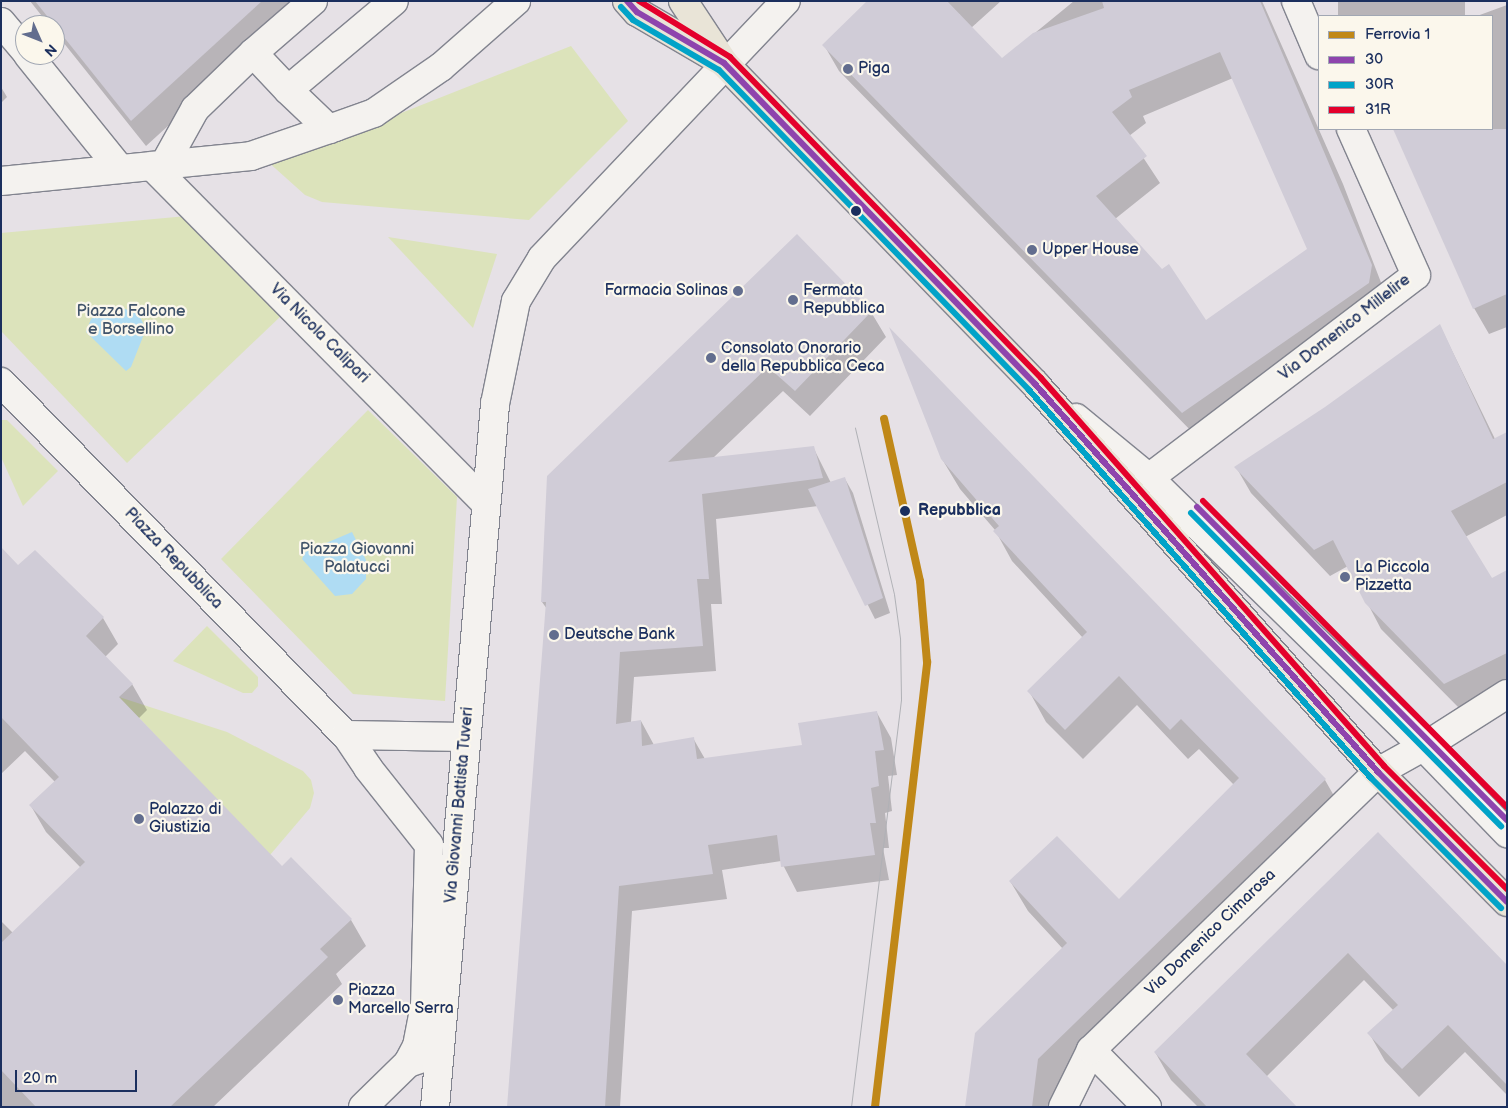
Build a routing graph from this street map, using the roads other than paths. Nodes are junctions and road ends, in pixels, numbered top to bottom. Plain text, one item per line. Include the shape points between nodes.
1 (313, 1) edge
2 (394, 1) edge
3 (516, 1) edge
4 (627, 1) edge
5 (683, 1) edge
6 (786, 1) edge
7 (1296, 1) edge
8 (1, 22) edge
9 (15, 39) edge
10 (253, 53) junction
11 (1318, 53) edge
12 (724, 63) junction
13 (36, 65) edge
14 (288, 90) junction
15 (329, 129) junction
16 (1352, 130) edge
17 (158, 165) junction
18 (120, 169) junction
19 (1, 181) edge
20 (1, 382) edge
21 (1035, 384) junction
22 (1149, 478) junction
23 (486, 503) junction
24 (1507, 694) edge
25 (346, 735) junction
26 (466, 737) junction
27 (1424, 747) junction
28 (1378, 772) junction
29 (1507, 833) edge
30 (1507, 902) edge
31 (1091, 1050) junction
32 (440, 1051) junction
33 (408, 1063) junction
34 (364, 1107) edge
35 (435, 1107) edge
36 (1062, 1107) edge
37 (1148, 1107) edge

1 - 10 street
2 - 14 street
3 - 15 street via 441,68 374,113
4 - 12 main road via 637,12
5 - 12 main road
6 - 12 street
7 - 11 street
8 - 9 street
10 - 14 street
10 - 17 street via 195,109
12 - 21 main road
12 - 23 street via 542,258 516,301 495,404
13 - 18 street
14 - 15 street
15 - 17 street via 251,156
16 - 22 street, Via Domenico Millelire via 1416,275
17 - 18 street
17 - 23 street, Via Nicola Calipari
18 - 19 street
20 - 25 street, Piazza Repubblica
21 - 22 street
21 - 28 main road
22 - 27 street
23 - 26 street, Via Giovanni Battista Tuveri
24 - 27 street, Via Domenico Cimarosa
25 - 26 street
25 - 33 street, Piazza Repubblica via 429,845 425,1005 417,1046
26 - 32 street, Via Giovanni Battista Tuveri
27 - 28 street, Via Domenico Cimarosa
27 - 29 street
28 - 30 main road
28 - 31 street, Via Domenico Cimarosa
31 - 36 street, Via Domenico Cimarosa
31 - 37 street
32 - 33 street
32 - 35 street, Via Giovanni Battista Tuveri
33 - 34 street

